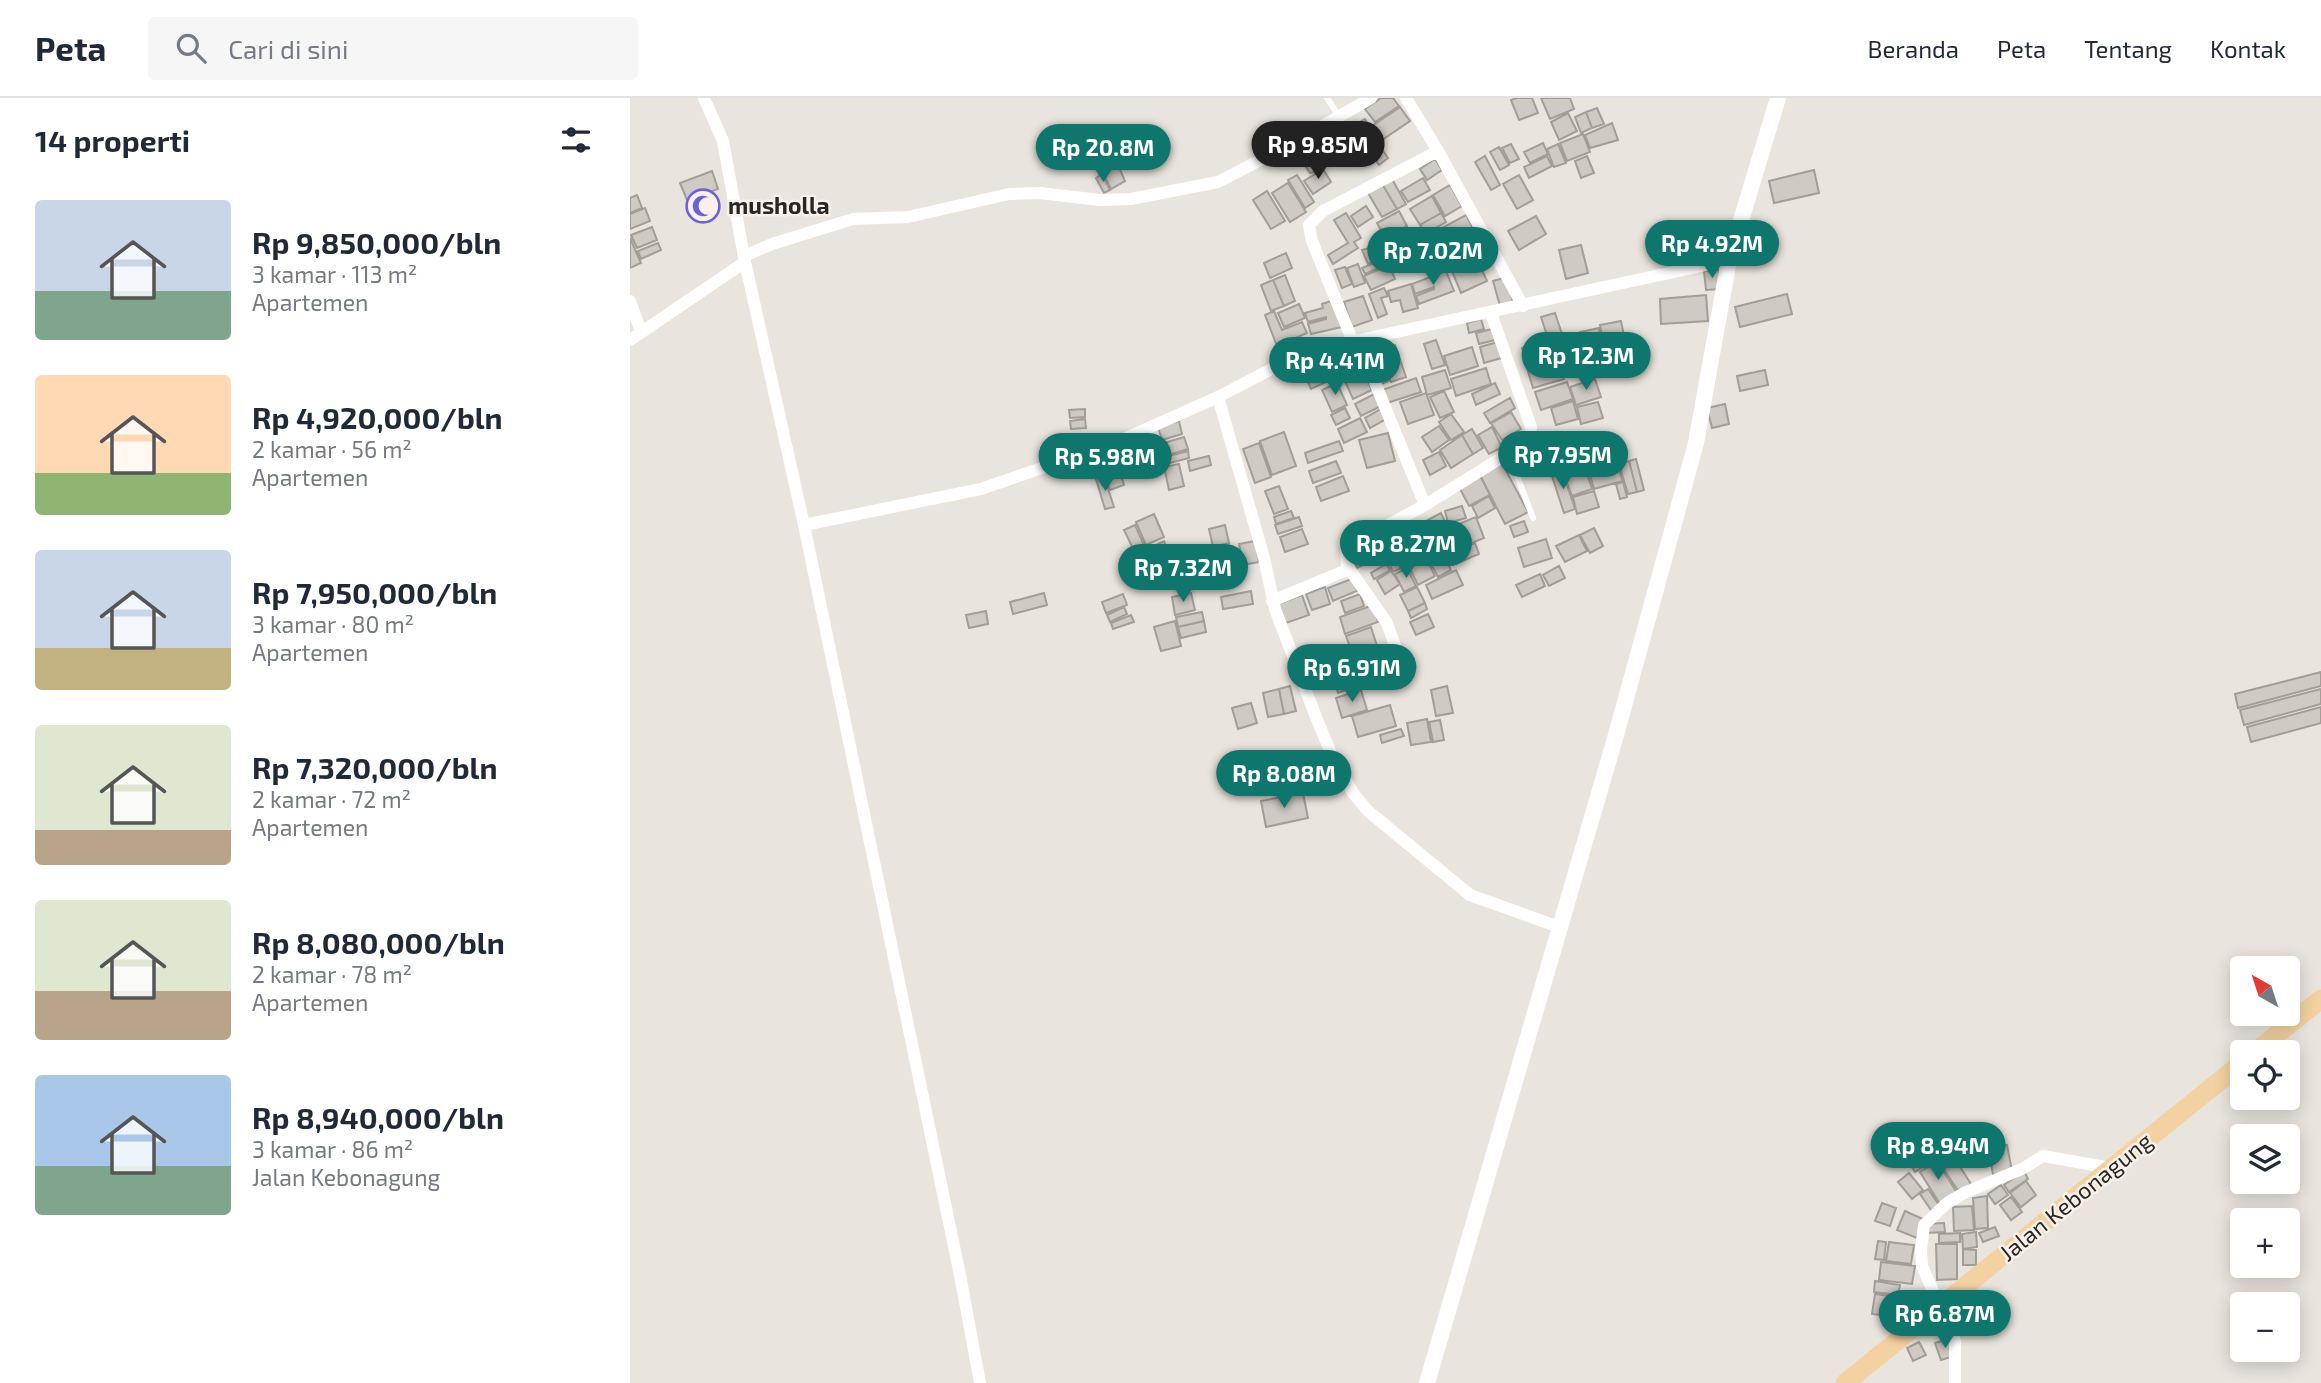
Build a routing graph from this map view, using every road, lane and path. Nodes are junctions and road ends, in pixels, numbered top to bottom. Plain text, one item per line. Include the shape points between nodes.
1 (704, 98) edge
2 (1327, 98) edge
3 (1371, 98) edge
4 (1406, 98) edge
5 (1778, 98) edge
6 (1339, 116) junction
7 (1438, 151) junction
8 (745, 259) junction
9 (1729, 260) junction
10 (630, 301) edge
11 (1523, 306) junction
12 (1491, 313) junction
13 (636, 336) edge
14 (1355, 342) junction
15 (1218, 397) junction
16 (1508, 453) junction
17 (1425, 505) junction
18 (1533, 518) dead end
19 (804, 525) junction
20 (1348, 567) junction
21 (1272, 601) junction
22 (1406, 676) dead end
23 (1559, 928) junction
24 (2321, 999) edge
25 (2270, 1040) edge
26 (2230, 1073) edge
27 (2111, 1168) junction
28 (1941, 1306) junction
29 (980, 1383) edge
30 (1427, 1383) edge
31 (1845, 1383) edge
32 (1955, 1383) edge

1 - 8 street via 723,141
2 - 6 lane
3 - 6 street
4 - 7 street
5 - 9 street
6 - 8 street via 1248,167 1205,185 1131,199 1019,193 908,217 853,219 783,240
7 - 11 street
7 - 14 street via 1323,211 1309,225
8 - 13 street
8 - 19 street
9 - 11 street
9 - 23 street via 1696,443
10 - 13 street
11 - 12 street
12 - 14 street
12 - 16 street via 1531,427 1530,440
14 - 15 street via 1304,352
14 - 17 street
15 - 19 street via 1117,442 981,489
15 - 21 street via 1265,558
16 - 17 street
16 - 18 lane
17 - 20 street via 1346,548
19 - 29 street
20 - 21 street
20 - 22 street via 1387,623
21 - 23 street via 1331,753 1368,811 1470,895
23 - 30 street
24 - 25 main road
26 - 27 main road, Jalan Kebonagung
27 - 28 main road, Jalan Kebonagung
27 - 28 street via 2043,1156 1966,1192 1928,1218 1921,1234 1921,1258
28 - 31 main road, Jalan Kebonagung
28 - 32 street via 1955,1341

